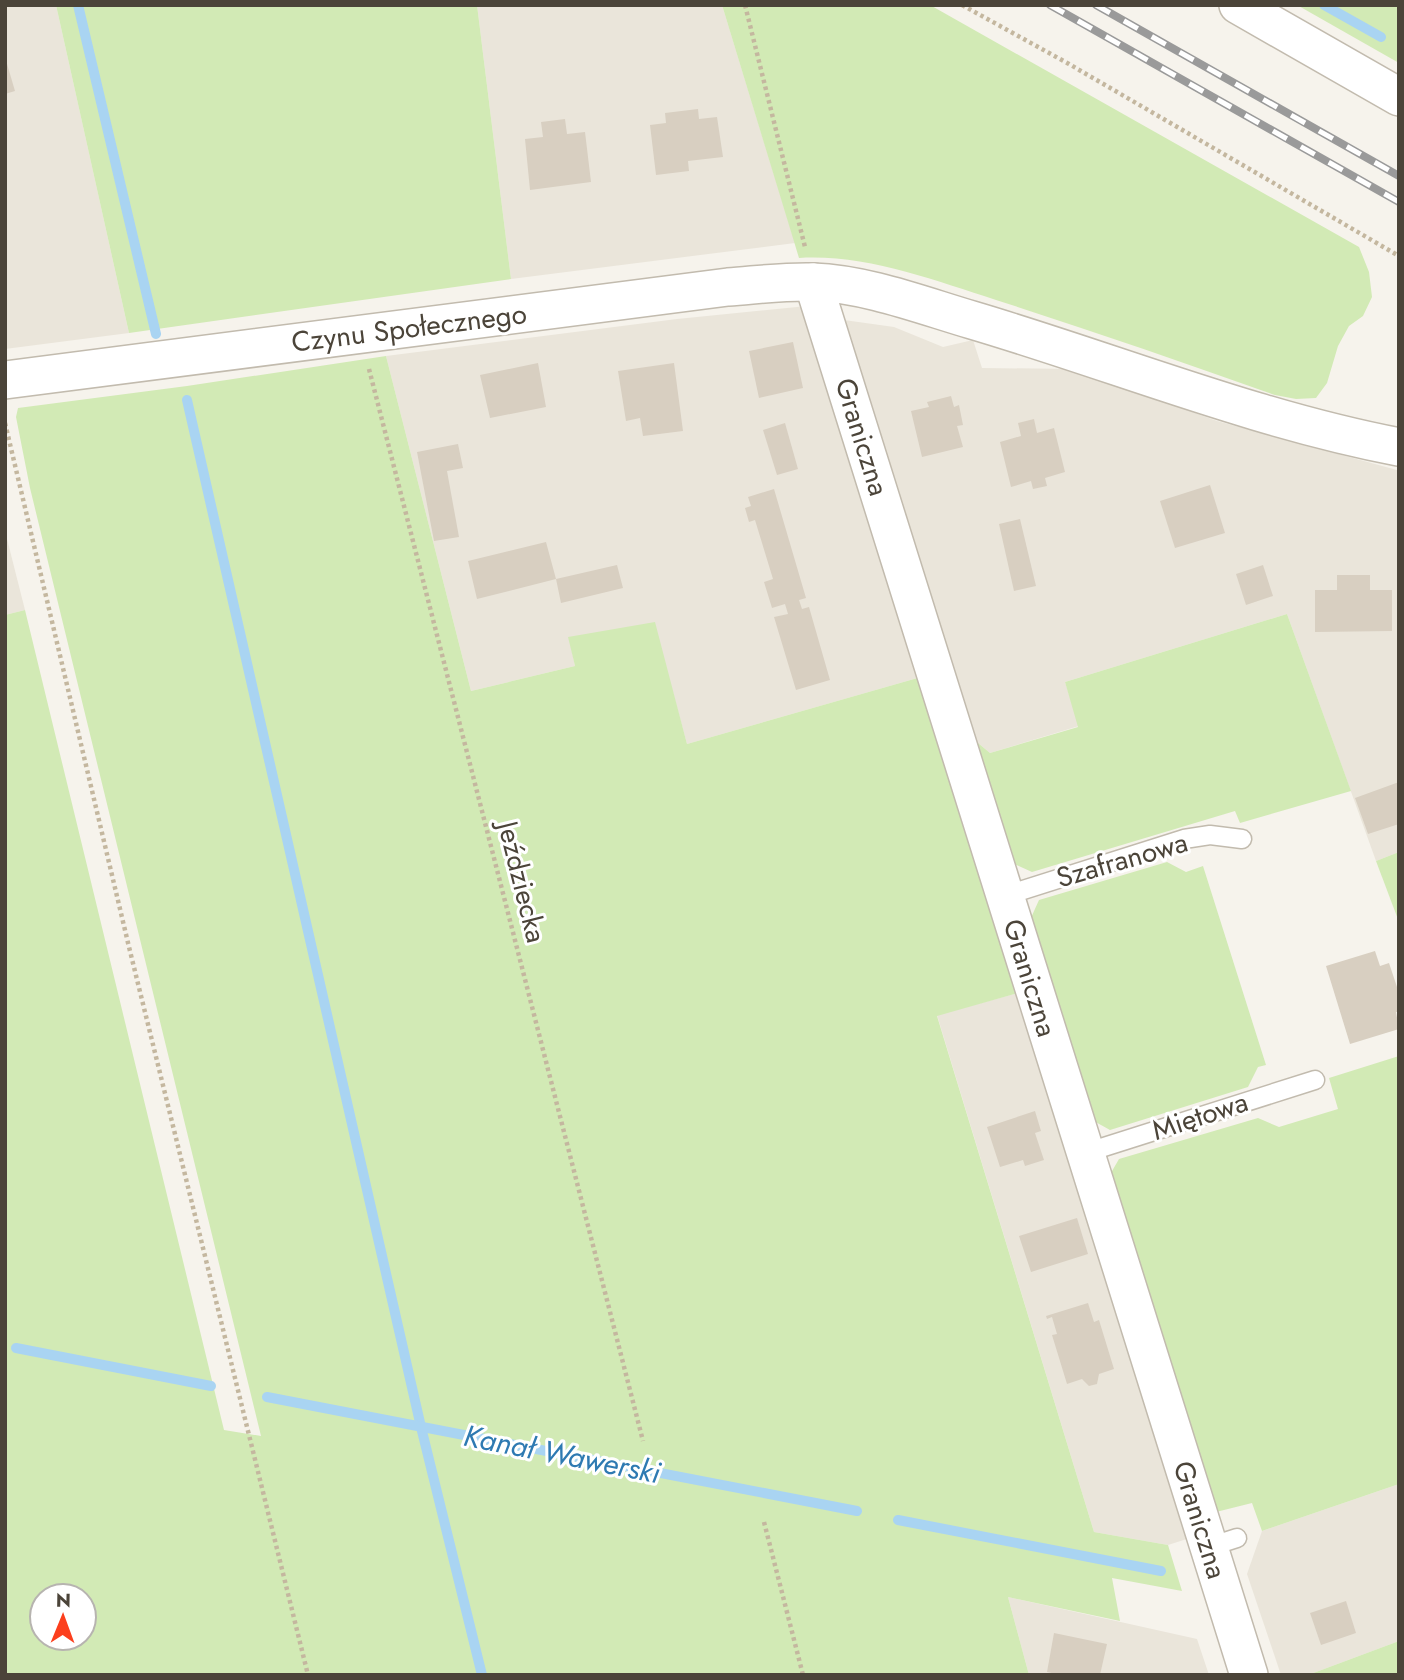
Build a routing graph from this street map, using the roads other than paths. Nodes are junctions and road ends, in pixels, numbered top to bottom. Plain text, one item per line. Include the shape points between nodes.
1 (1238, 5) edge
2 (1399, 97) edge
3 (813, 282) junction
4 (5, 380) edge
5 (1399, 447) edge
6 (1242, 839) dead end
7 (1004, 896) junction
8 (1315, 1080) dead end
9 (1085, 1153) junction
10 (1249, 1675) edge

1 - 2 street
3 - 4 street, Czynu Społecznego via 728,287
3 - 5 street, Czynu Społecznego via 885,295 1334,434
3 - 7 street, Graniczna
6 - 7 lane, Szafranowa via 1210,835 1184,839
7 - 9 street, Graniczna
8 - 9 lane, Miętowa
9 - 10 street, Graniczna via 1223,1542

